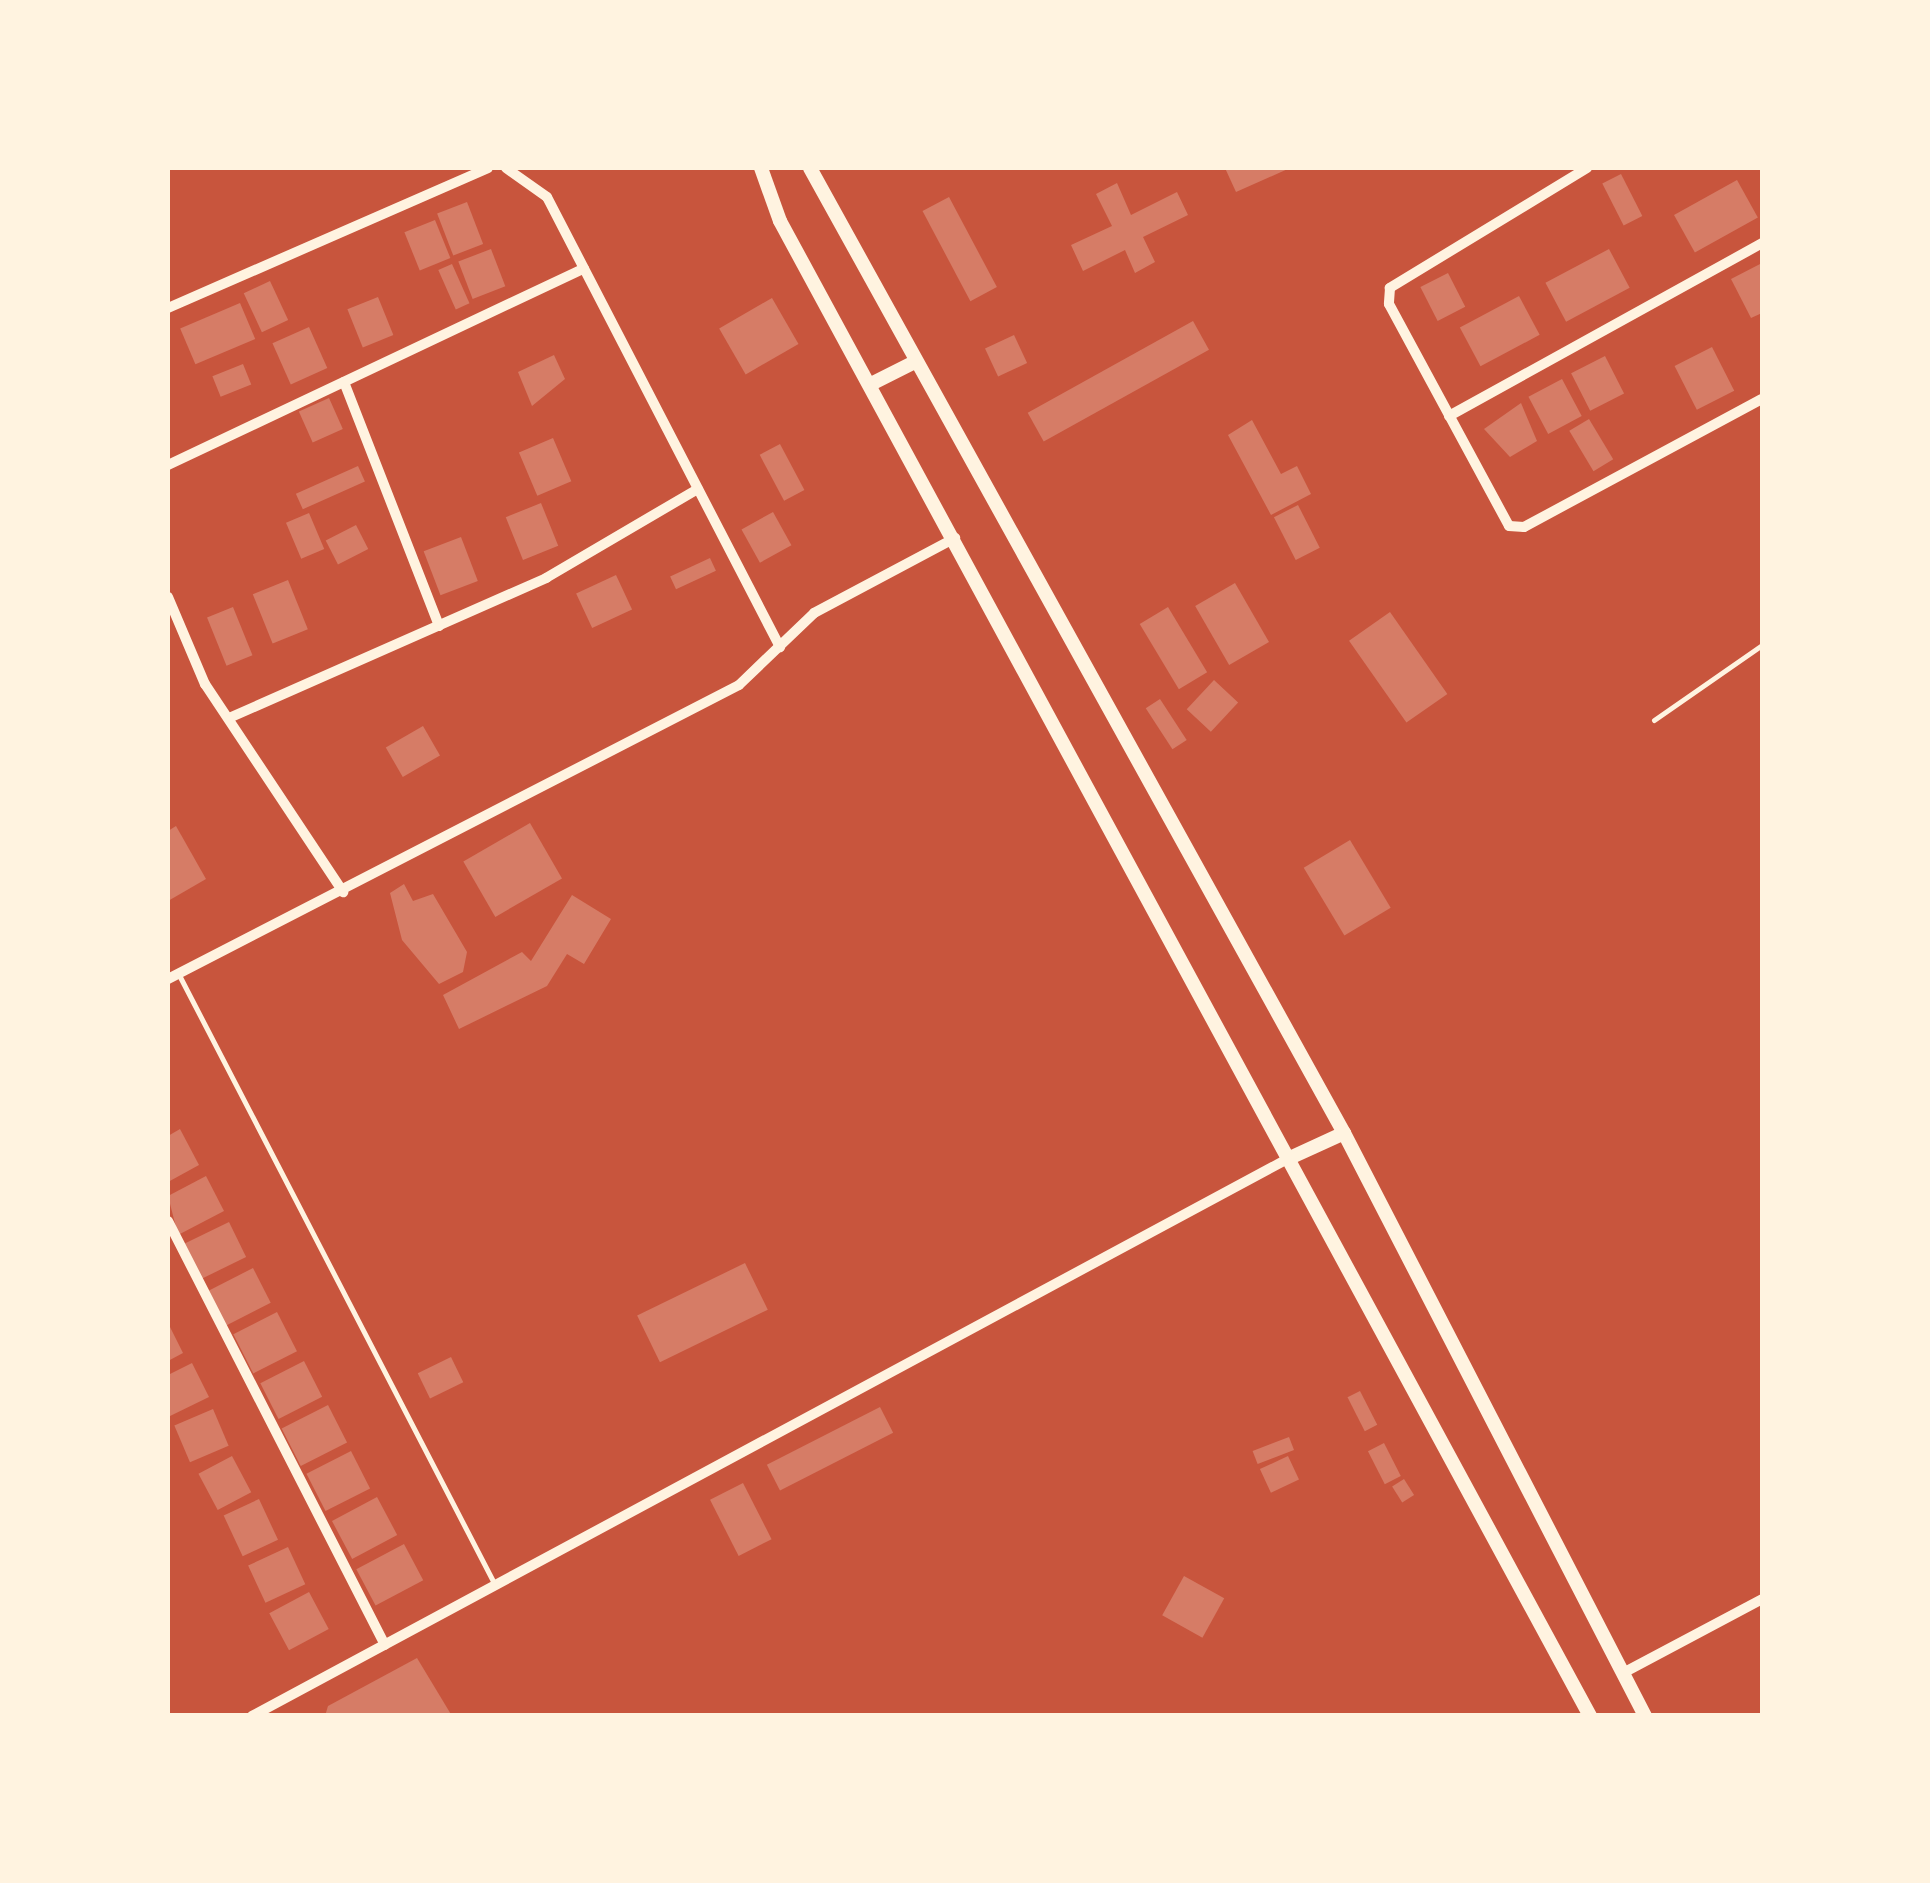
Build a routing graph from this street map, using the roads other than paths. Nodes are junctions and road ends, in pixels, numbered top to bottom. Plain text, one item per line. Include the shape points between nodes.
1 (488, 168) edge
2 (506, 168) edge
3 (761, 168) edge
4 (810, 168) edge
5 (1587, 168) edge
6 (1762, 243) edge
7 (584, 268) junction
8 (168, 308) edge
9 (911, 364) junction
10 (344, 382) junction
11 (871, 384) junction
12 (1762, 399) edge
13 (1449, 416) junction
14 (168, 465) edge
15 (698, 489) junction
16 (955, 538) junction
17 (168, 597) edge
18 (440, 626) junction
19 (1762, 645) edge
20 (780, 647) junction
21 (229, 718) junction
22 (1654, 720) dead end
23 (343, 892) junction
24 (173, 977) edge
25 (1344, 1133) junction
26 (1294, 1156) junction
27 (168, 1221) edge
28 (496, 1586) junction
29 (1762, 1599) edge
30 (385, 1645) junction
31 (1623, 1673) junction
32 (252, 1716) edge
33 (1590, 1716) edge
34 (1645, 1716) edge

1 - 8 street
2 - 7 street via 547,197
3 - 11 main road via 780,221
4 - 9 main road
5 - 13 street via 1390,288 1389,304
6 - 13 street
7 - 10 street
7 - 15 street
9 - 11 main road
9 - 25 main road
10 - 14 street
10 - 18 street
11 - 16 main road
12 - 13 street via 1524,527 1509,526
15 - 18 street via 546,578
15 - 20 street
16 - 20 street via 814,613
16 - 26 main road
17 - 21 street
18 - 21 street
19 - 22 lane
20 - 23 street via 739,685
21 - 23 street
23 - 24 street
24 - 28 lane
25 - 26 main road
25 - 31 main road
26 - 28 street
26 - 33 main road
27 - 30 street
28 - 30 street
29 - 31 street
30 - 32 street
31 - 34 main road

